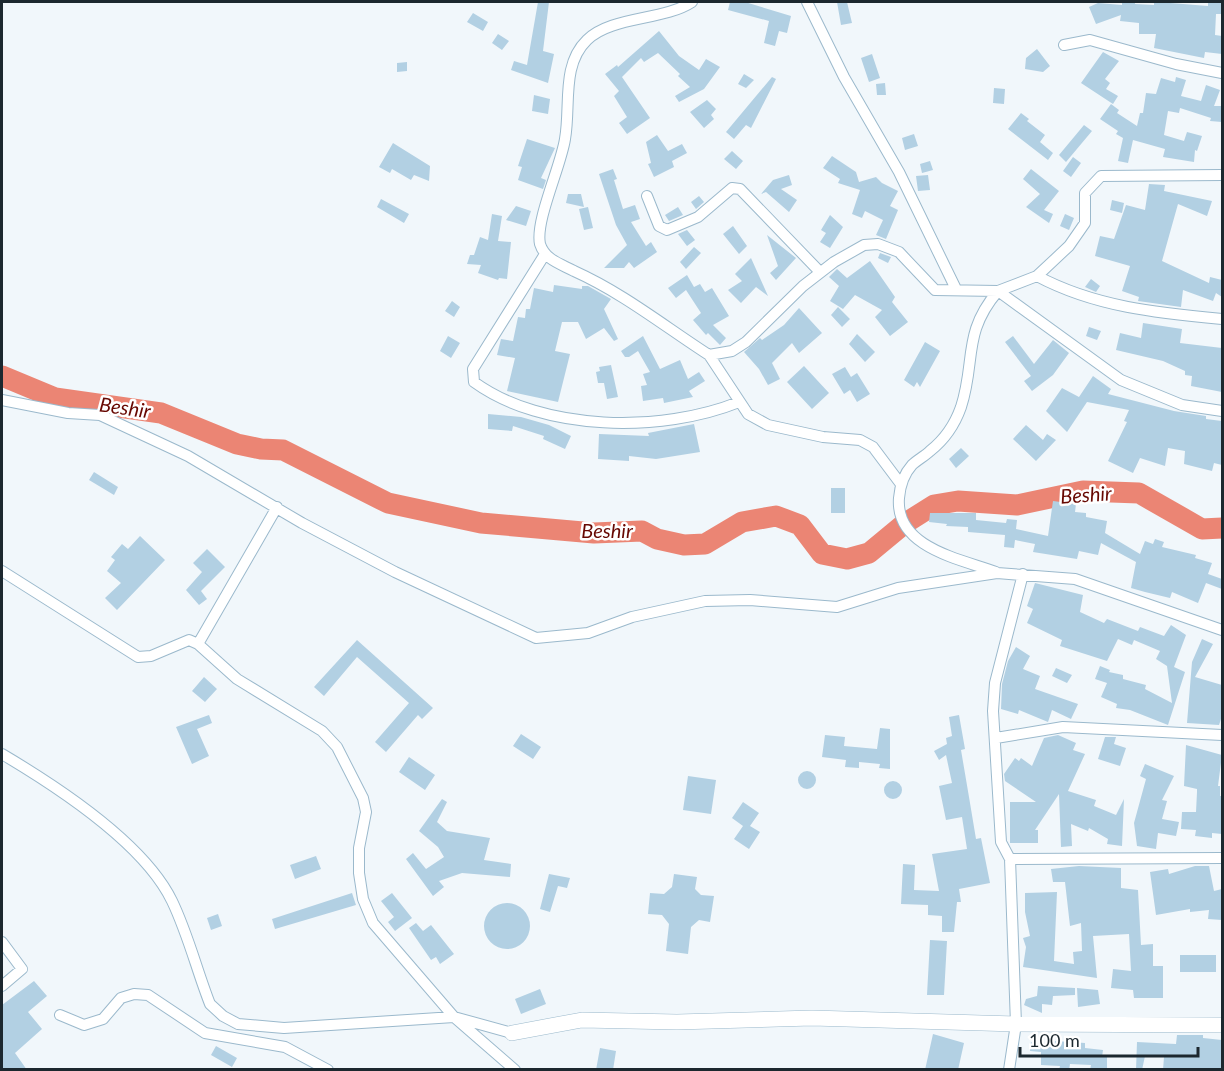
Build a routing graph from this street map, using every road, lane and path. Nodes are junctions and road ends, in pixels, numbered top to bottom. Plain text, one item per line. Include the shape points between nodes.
1 (693, 2) edge
2 (807, 2) edge
3 (1064, 45) dead end
4 (1222, 73) edge
5 (1222, 175) edge
6 (647, 196) dead end
7 (545, 254) junction
8 (820, 272) junction
9 (1037, 276) junction
10 (956, 289) junction
11 (998, 291) junction
12 (1222, 320) edge
13 (709, 355) junction
14 (2, 400) edge
15 (739, 402) junction
16 (1222, 411) edge
17 (900, 483) junction
18 (277, 507) junction
19 (2, 571) edge
20 (997, 573) junction
21 (1023, 574) junction
22 (1222, 630) edge
23 (198, 644) junction
24 (1222, 735) edge
25 (996, 738) junction
26 (2, 754) edge
27 (1222, 858) edge
28 (1010, 859) junction
29 (2, 942) edge
30 (2, 986) edge
31 (60, 1015) dead end
32 (454, 1017) junction
33 (1016, 1024) junction
34 (1222, 1025) edge
35 (512, 1033) joint
36 (328, 1070) edge
37 (515, 1070) edge
38 (1009, 1070) edge

1 - 7 street via 669,13 621,23 588,38 575,54 569,77 565,141 542,219 540,242
2 - 10 street via 844,77 899,172
3 - 4 street via 1090,40
5 - 9 street via 1101,176 1085,193 1085,223 1069,246
6 - 8 street via 659,226 667,230 698,217 732,188 740,189
7 - 13 street via 602,284
7 - 15 street via 473,369 474,382 494,396 533,410 594,421 649,423 710,413
8 - 10 street via 864,245 878,244 899,252 930,288
8 - 13 street via 746,342 732,351
9 - 11 street
9 - 12 street via 1095,301 1128,309
10 - 11 street
11 - 16 street via 1121,380 1182,405
11 - 17 street via 982,310 969,351 967,387 951,430 912,465
13 - 15 street
14 - 18 street via 68,413 100,414 188,456
15 - 17 street via 748,414 768,425 860,440 873,447
17 - 20 street via 898,509 914,537 931,548
18 - 20 street via 395,572 536,638 588,633 632,617 705,601 750,600 837,607 898,588
18 - 23 street
19 - 23 street via 138,657 151,656 189,640
20 - 21 street
21 - 22 street via 1076,579
21 - 25 street via 995,683
23 - 32 street via 237,679 322,730 337,747 366,812 359,873 363,899 373,924
24 - 25 street via 1063,727
25 - 28 street via 1001,842
26 - 32 street via 91,815 134,851 158,878 172,901 210,1004 223,1016 238,1024 284,1028
27 - 28 street
28 - 33 street
29 - 30 street via 22,969
31 - 36 street via 84,1025 103,1018 121,998 148,995 205,1033 285,1047
32 - 35 street
32 - 37 street
33 - 34 main road
33 - 35 main road via 812,1018 582,1020
33 - 38 street

